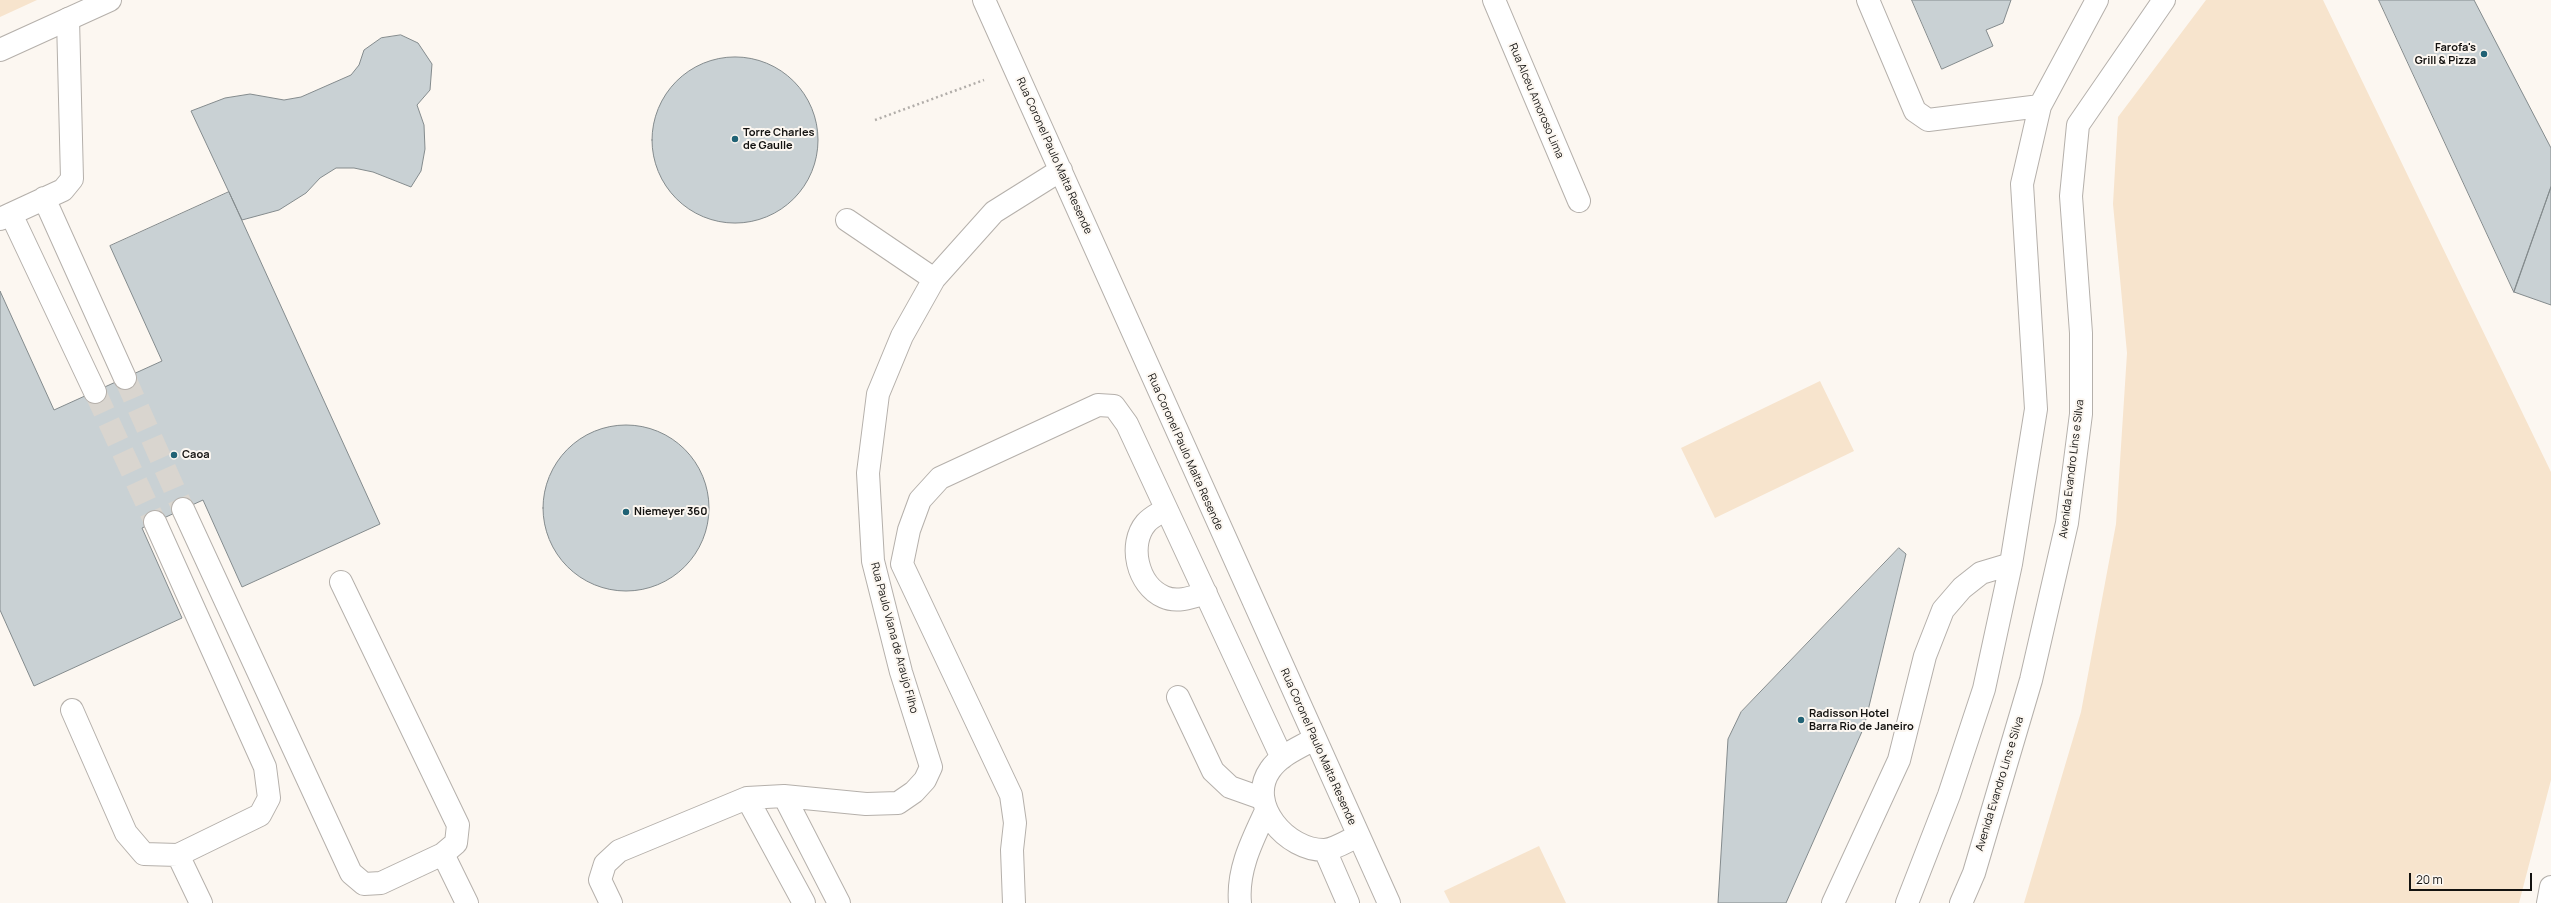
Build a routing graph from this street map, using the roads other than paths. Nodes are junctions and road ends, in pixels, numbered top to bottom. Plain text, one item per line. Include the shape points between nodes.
1 (110, 0) edge
2 (984, 0) edge
3 (1494, 0) edge
4 (1868, 0) edge
5 (2097, 0) edge
6 (2164, 0) edge
7 (68, 19) junction
8 (0, 50) edge
9 (2040, 106) junction
10 (1062, 170) junction
11 (44, 198) junction
12 (1579, 201) dead end
13 (6, 217) edge
14 (847, 220) dead end
15 (934, 279) junction
16 (125, 378) tunnel mouth
17 (95, 392) tunnel mouth
18 (183, 509) tunnel mouth
19 (1166, 509) junction
20 (155, 522) tunnel mouth
21 (2011, 564) junction
22 (341, 582) dead end
23 (1206, 592) junction
24 (1178, 697) dead end
25 (72, 710) dead end
26 (1314, 739) junction
27 (1282, 758) junction
28 (784, 796) junction
29 (747, 798) junction
30 (1264, 804) junction
31 (1358, 836) junction
32 (1325, 850) junction
33 (443, 854) junction
34 (178, 855) junction
35 (2551, 887) edge
36 (201, 903) edge
37 (467, 903) edge
38 (611, 903) edge
39 (804, 903) edge
40 (839, 903) edge
41 (1014, 903) edge
42 (1240, 903) edge
43 (1348, 903) edge
44 (1389, 903) edge
45 (1832, 903) edge
46 (1907, 903) edge
47 (1961, 903) edge
48 (2548, 903) edge

1 - 7 street
2 - 10 street, Rua Coronel Paulo Malta Resende
3 - 12 street, Rua Alceu Amoroso Lima
4 - 9 street via 1915,111 1928,120
5 - 9 street
6 - 47 street, Avenida Evandro Lins e Silva via 2078,125 2071,196 2081,333 2081,414 2067,523 2031,680 1974,873
7 - 8 street
7 - 11 street via 72,179 63,190
9 - 21 street via 2022,184 2036,409
10 - 15 street, Rua Paulo Viana de Araujo Filho via 994,212
10 - 26 street, Rua Coronel Paulo Malta Resende
11 - 13 street
11 - 16 street
13 - 17 street
14 - 15 street
15 - 28 street, Rua Paulo Viana de Araujo Filho via 902,336 878,394 868,473 873,561 901,672 931,767 925,780 914,792 898,802 866,804
18 - 33 street via 352,873 364,884 381,883
19 - 23 street
19 - 23 street via 1146,522 1137,538 1136,554 1140,568 1149,586 1163,597 1190,598
19 - 41 street via 1120,412 1114,406 1098,405 940,478 920,500 913,518 902,564 1011,795 1015,823 1012,850
20 - 34 street via 265,766 269,798 260,815
21 - 45 street via 1981,574 1962,588 1943,610 1925,656 1899,760
21 - 46 street via 1984,689 1949,795
22 - 33 street via 458,825 456,843
23 - 27 street
24 - 30 street via 1213,771 1230,787
25 - 34 street via 126,833 144,854
26 - 27 street
26 - 31 street, Rua Coronel Paulo Malta Resende
27 - 30 street via 1263,782
28 - 29 street
28 - 40 street
29 - 38 street via 619,851 604,864 600,880
29 - 39 street
30 - 32 street via 1276,825 1292,839
30 - 42 street via 1245,856 1239,890
31 - 32 street
31 - 44 street, Rua Coronel Paulo Malta Resende
32 - 43 street
33 - 37 street
34 - 36 street
35 - 48 street

